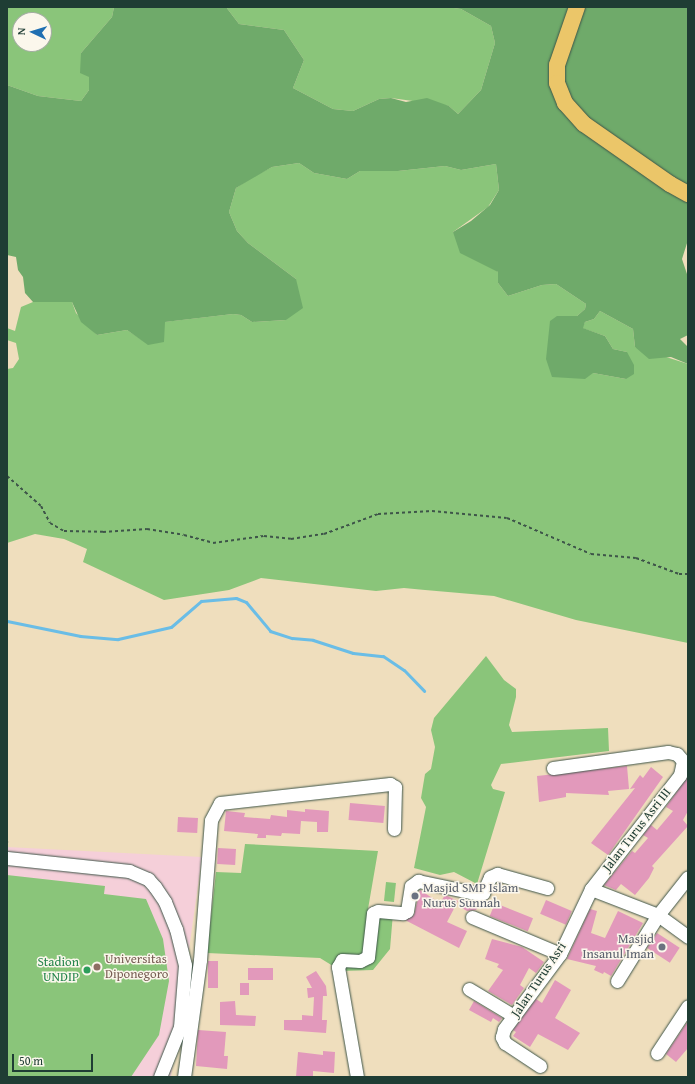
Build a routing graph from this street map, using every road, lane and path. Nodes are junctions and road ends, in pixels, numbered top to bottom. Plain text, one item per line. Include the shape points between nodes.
1 (577, 7) edge
2 (688, 194) edge
3 (7, 476) edge
4 (688, 574) edge
5 (553, 768) dead end
6 (394, 828) dead end
7 (7, 858) edge
8 (688, 877) edge
9 (547, 888) dead end
10 (591, 889) junction
11 (658, 915) junction
12 (472, 917) dead end
13 (688, 937) edge
14 (560, 954) junction
15 (617, 980) dead end
16 (469, 989) dead end
17 (688, 1006) edge
18 (514, 1016) junction
19 (657, 1053) dead end
20 (540, 1066) dead end
21 (160, 1077) edge
22 (184, 1077) edge
23 (357, 1077) edge

1 - 2 main road via 557,66 557,83 565,103 584,124
3 - 4 path via 41,506 50,523 64,531 147,529 184,534 213,543 255,536 291,539 324,534 378,514 432,511 507,518 585,552 636,558 679,574
5 - 10 street, Jalan Turus Asri III via 668,752 677,754 683,761 680,775
6 - 22 street via 395,787 390,784 220,803 211,820 200,960
7 - 21 street via 129,871 148,879 155,887 165,902 176,929 185,965 180,1027
8 - 11 street
9 - 23 street via 498,874 490,877 483,893 479,894 418,881 411,886 407,911 373,913 368,957 360,961 342,960 338,966
10 - 11 street
10 - 14 street, Jalan Turus Asri
11 - 13 street
11 - 15 street
12 - 14 street
14 - 18 street, Jalan Turus Asri
16 - 18 street
17 - 19 street
18 - 20 street, Jalan Turus Asri via 504,1029 502,1036 505,1043

